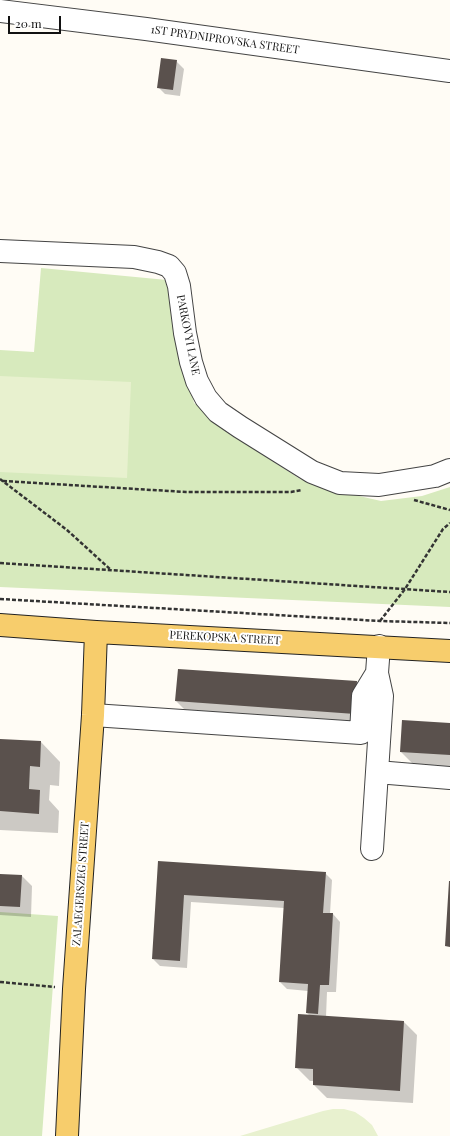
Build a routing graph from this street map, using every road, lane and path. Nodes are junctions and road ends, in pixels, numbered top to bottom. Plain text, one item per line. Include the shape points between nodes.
1 (0, 11) edge
2 (450, 71) edge
3 (0, 251) edge
4 (450, 470) edge
5 (1, 480) edge
6 (305, 489) dead end
7 (450, 523) edge
8 (0, 563) edge
9 (111, 570) junction
10 (404, 589) junction
11 (450, 592) edge
12 (0, 599) edge
13 (380, 621) junction
14 (450, 623) edge
15 (0, 625) edge
16 (96, 632) junction
17 (379, 646) junction
18 (450, 651) edge
19 (377, 673) junction
20 (93, 715) junction
21 (377, 772) junction
22 (450, 778) edge
23 (372, 849) dead end
24 (0, 982) edge
25 (74, 989) junction
26 (67, 1136) edge

1 - 2 street, 1ST PRYDNIPROVSKA STREET
3 - 4 street, PARKOVYI LANE via 134,257 169,266 175,273 179,286 191,362 206,398 223,416 312,472 340,484 379,485 435,476
5 - 6 path via 186,492 291,492
5 - 9 path via 67,530
7 - 10 path via 443,529
8 - 9 path
9 - 10 path
10 - 11 path
10 - 13 path
12 - 13 path
13 - 14 path
15 - 16 main road, PEREKOPSKA STREET
16 - 17 main road, PEREKOPSKA STREET
16 - 20 main road, ZALAEGERSZEG STREET
17 - 18 main road, PEREKOPSKA STREET
17 - 19 street
19 - 20 street via 364,696 361,733
19 - 21 street via 382,696
20 - 25 main road, ZALAEGERSZEG STREET
21 - 22 street
21 - 23 street
24 - 25 path
25 - 26 main road, ZALAEGERSZEG STREET

